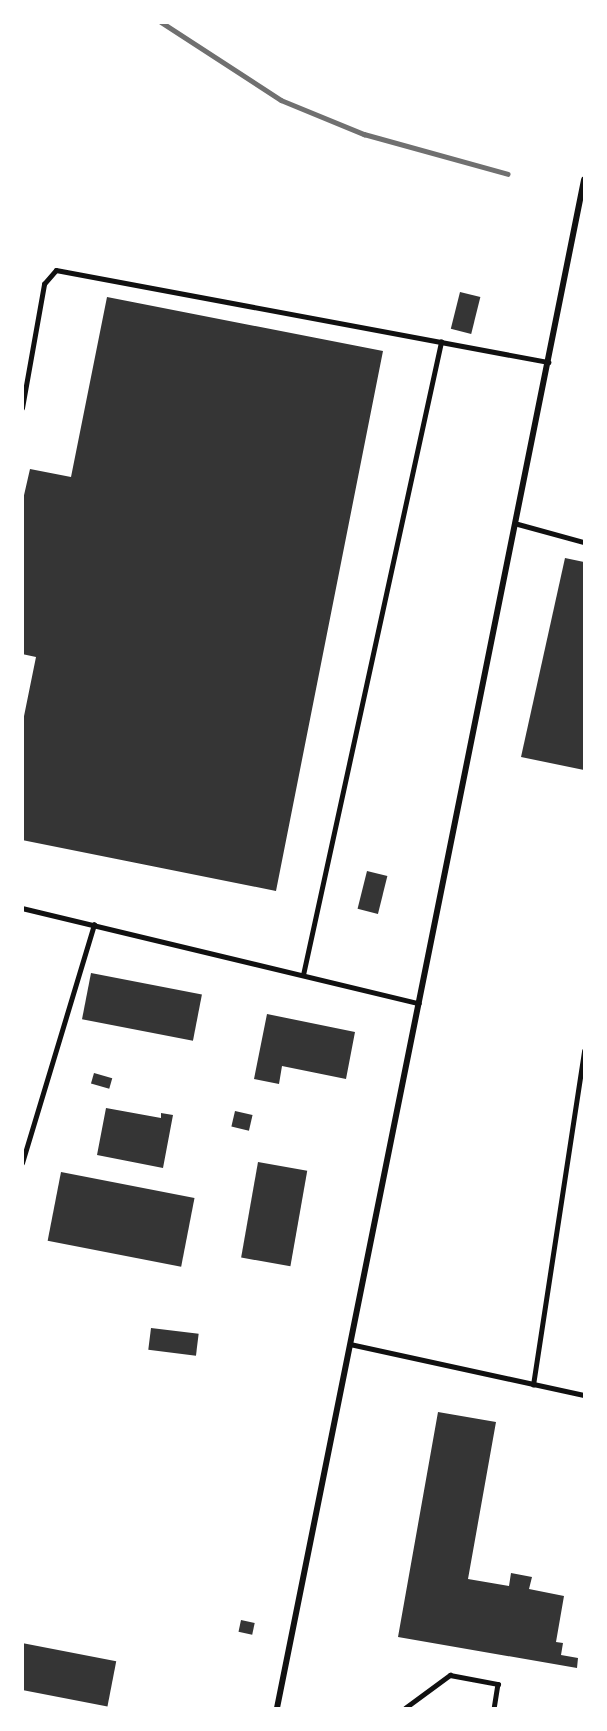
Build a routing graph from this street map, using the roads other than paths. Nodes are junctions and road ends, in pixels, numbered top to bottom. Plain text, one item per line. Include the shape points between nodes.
1 (585, 180) edge
2 (441, 342) junction
3 (548, 362) junction
4 (22, 408) edge
5 (518, 524) junction
6 (585, 542) edge
7 (22, 908) edge
8 (94, 925) junction
9 (303, 975) junction
10 (419, 1003) junction
11 (585, 1051) edge
12 (22, 1163) edge
13 (350, 1344) junction
14 (533, 1384) junction
15 (585, 1395) edge
16 (276, 1708) edge
17 (405, 1708) edge
18 (494, 1708) edge

1 - 3 street
2 - 3 lane
2 - 4 lane via 56,270 44,284
2 - 9 lane
3 - 5 street
5 - 6 lane
5 - 10 street
7 - 8 lane
8 - 9 lane
8 - 12 lane
9 - 10 lane
10 - 13 street
11 - 14 lane
13 - 14 lane
13 - 16 street
14 - 15 lane
17 - 18 lane via 450,1675 498,1684

